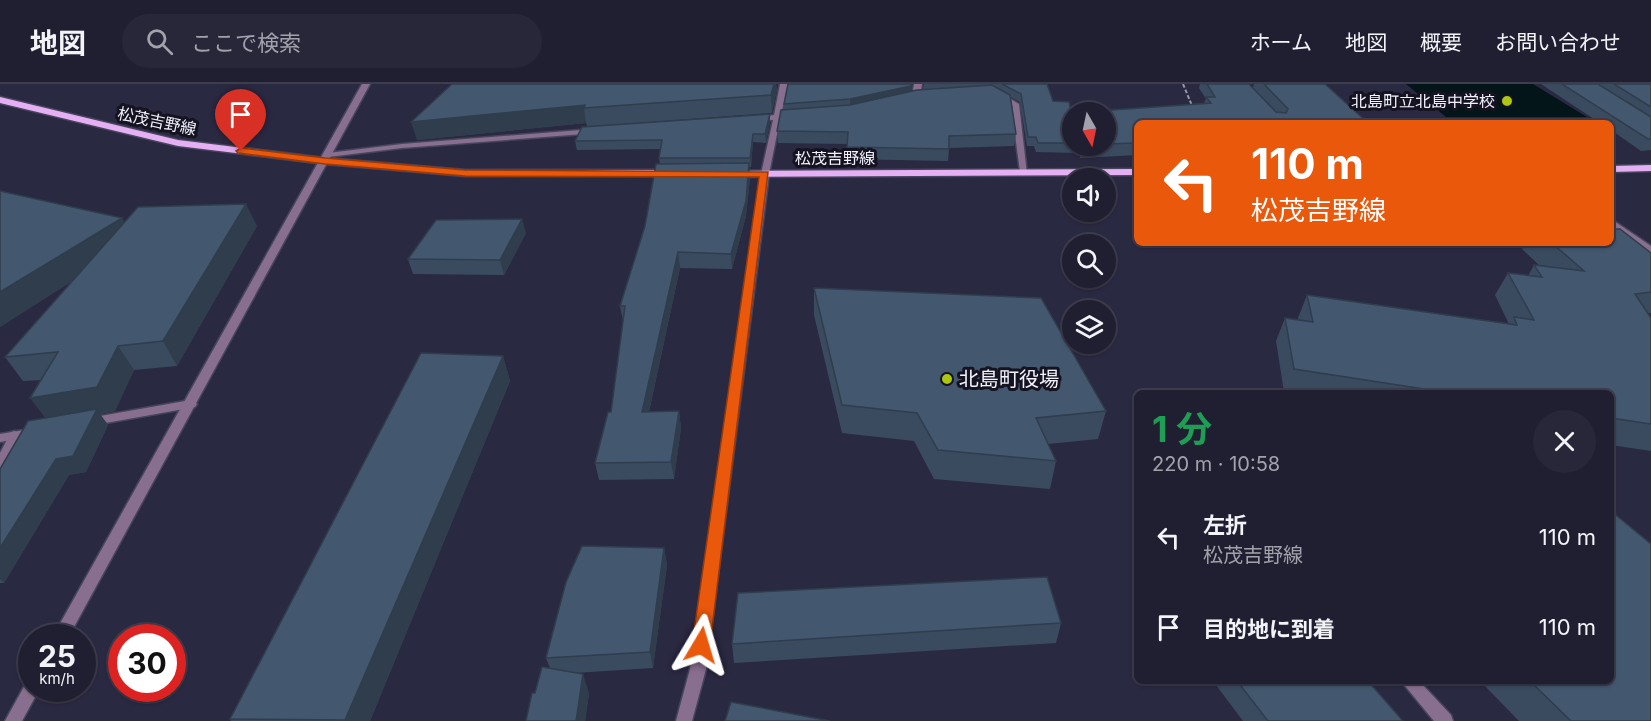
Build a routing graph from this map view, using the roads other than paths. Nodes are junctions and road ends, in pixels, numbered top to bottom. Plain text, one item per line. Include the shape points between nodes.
1 (366, 84) edge
2 (784, 84) edge
3 (918, 84) edge
4 (992, 92) edge
5 (926, 96) edge
6 (916, 97) junction
7 (905, 99) edge
8 (0, 100) edge
9 (808, 115) edge
10 (777, 117) junction
11 (743, 120) edge
12 (608, 130) edge
13 (327, 158) junction
14 (1651, 168) edge
15 (1614, 169) edge
16 (1024, 172) junction
17 (1134, 172) edge
18 (684, 174) edge
19 (719, 174) edge
20 (765, 174) junction
21 (1614, 224) edge
22 (1651, 250) edge
23 (191, 404) junction
24 (74, 425) edge
25 (50, 429) edge
26 (15, 435) junction
27 (0, 438) edge
28 (0, 466) edge
29 (68, 624) edge
30 (1412, 684) edge
31 (24, 702) edge
32 (13, 721) edge
33 (684, 721) edge
34 (1445, 721) edge

1 - 13 street
2 - 10 street
3 - 6 street
4 - 16 street via 1015,104
5 - 6 street
6 - 7 street
8 - 13 main road, 松茂吉野線 via 178,143
9 - 10 street
10 - 11 street
10 - 20 street
12 - 13 street via 402,146
13 - 18 main road, 松茂吉野線 via 465,173
13 - 23 street
14 - 15 main road
16 - 17 main road, 松茂吉野線
16 - 20 main road, 松茂吉野線
19 - 20 main road, 松茂吉野線
20 - 33 street via 698,669
21 - 22 street
23 - 24 street
23 - 29 street
25 - 26 street
26 - 27 street
26 - 28 street
30 - 34 street
31 - 32 street

